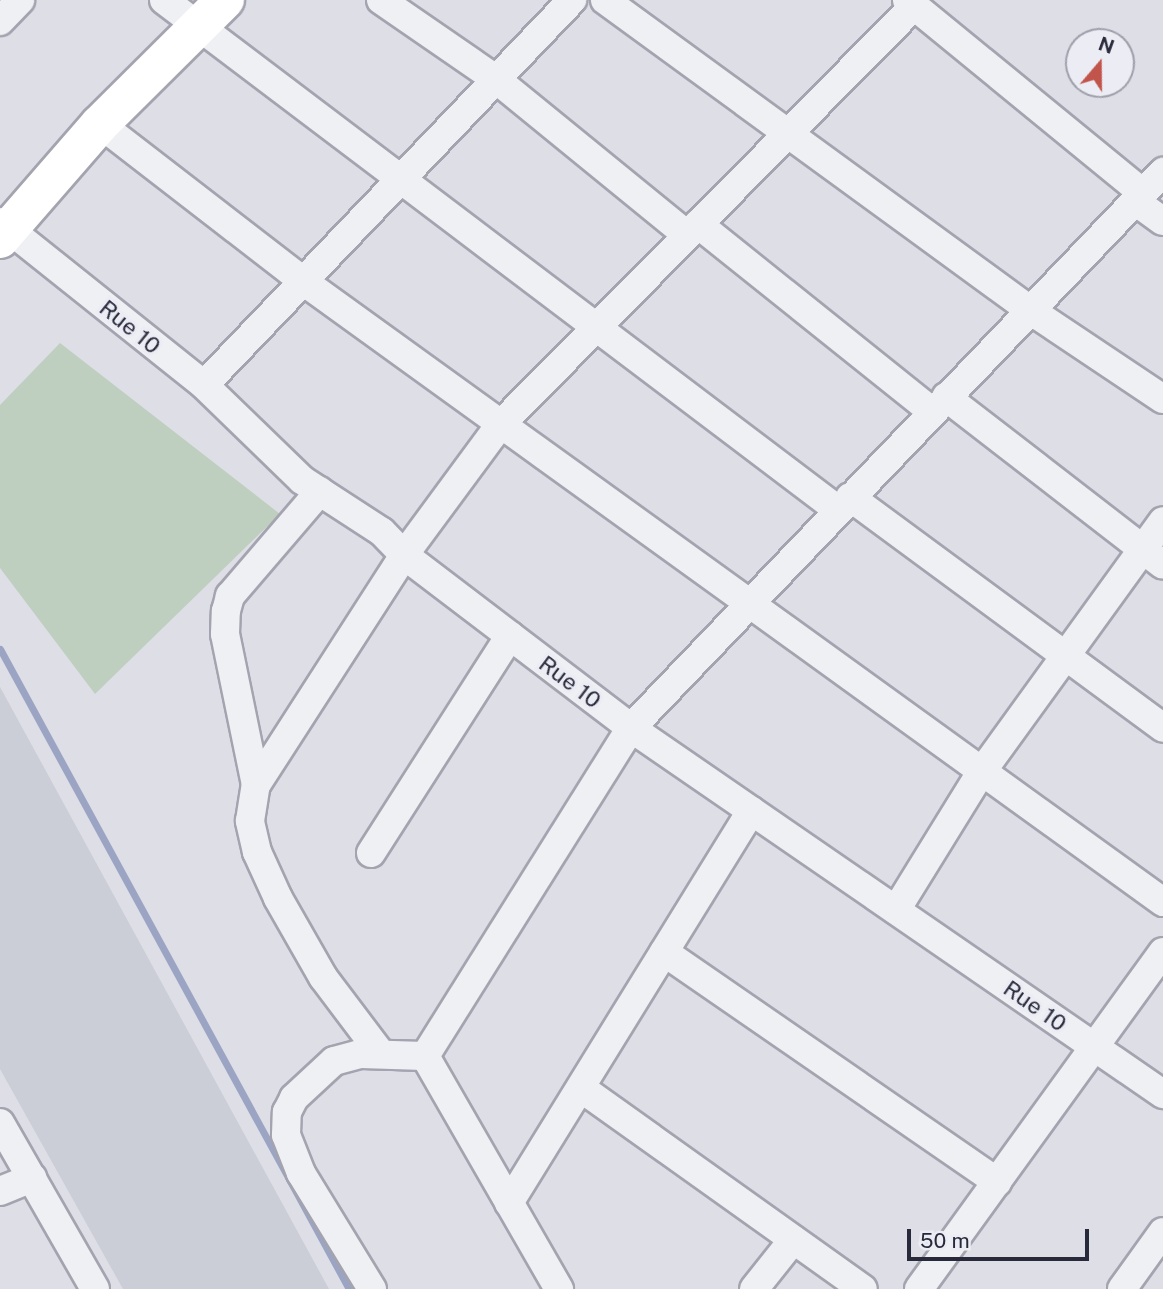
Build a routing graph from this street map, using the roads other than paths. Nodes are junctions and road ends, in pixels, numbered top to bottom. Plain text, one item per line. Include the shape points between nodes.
1 (20, 0) edge
2 (164, 0) edge
3 (225, 0) edge
4 (381, 0) edge
5 (572, 0) edge
6 (605, 0) edge
7 (910, 3) edge
8 (0, 21) edge
9 (197, 27) junction
10 (497, 80) junction
11 (100, 124) junction
12 (786, 135) junction
13 (1163, 172) edge
14 (399, 180) junction
15 (1139, 197) junction
16 (1163, 221) edge
17 (3, 230) edge
18 (693, 230) junction
19 (303, 281) junction
20 (1030, 310) junction
21 (596, 327) junction
22 (204, 385) junction
23 (1163, 399) edge
24 (938, 404) junction
25 (500, 425) junction
26 (320, 491) junction
27 (844, 504) junction
28 (1163, 521) edge
29 (404, 555) junction
30 (1152, 557) edge
31 (751, 602) junction
32 (510, 636) junction
33 (1065, 655) junction
34 (631, 728) junction
35 (1163, 728) edge
36 (980, 774) junction
37 (256, 785) junction
38 (751, 811) junction
39 (372, 853) dead end
40 (1163, 902) edge
41 (896, 910) junction
42 (664, 952) junction
43 (1163, 952) edge
44 (1094, 1047) junction
45 (381, 1054) junction
46 (425, 1056) junction
47 (580, 1087) junction
48 (1163, 1094) edge
49 (0, 1123) edge
50 (32, 1178) junction
51 (997, 1182) junction
52 (0, 1191) edge
53 (509, 1203) junction
54 (1163, 1232) edge
55 (793, 1240) junction
56 (1124, 1288) edge
57 (95, 1289) edge
58 (372, 1289) edge
59 (558, 1289) edge
60 (754, 1289) edge
61 (863, 1289) edge
62 (919, 1289) edge

1 - 8 street
2 - 9 street
3 - 9 street
4 - 10 street
5 - 10 street
6 - 12 street
7 - 12 street
7 - 15 street
9 - 11 street
9 - 14 street
10 - 14 street
10 - 18 street
11 - 17 street
11 - 19 street
12 - 18 street
12 - 20 street
13 - 15 street
14 - 19 street
14 - 21 street
15 - 16 street
15 - 20 street
17 - 22 street, Rue 10
18 - 21 street
18 - 24 street
19 - 22 street
19 - 25 street
20 - 23 street
20 - 24 street
21 - 25 street
21 - 27 street
22 - 26 street, Rue 10 via 302,481
24 - 27 street
24 - 30 street
25 - 29 street
25 - 31 street
26 - 29 street, Rue 10 via 382,532
26 - 37 street via 230,596 226,611 225,634
27 - 31 street
27 - 33 street
28 - 30 street
29 - 32 street, Rue 10
29 - 37 street
30 - 33 street
31 - 34 street
31 - 36 street
32 - 34 street, Rue 10
32 - 39 street
33 - 35 street
33 - 36 street
34 - 38 street, Rue 10
34 - 46 street
36 - 40 street
36 - 41 street
37 - 45 street via 250,821 257,852 273,887 323,977
38 - 41 street, Rue 10
38 - 42 street
41 - 44 street, Rue 10
42 - 47 street
42 - 51 street
43 - 44 street
44 - 48 street, Rue 10
44 - 51 street
45 - 46 street
45 - 58 street via 334,1061 316,1073 290,1105 286,1135 301,1173
46 - 53 street
47 - 53 street
47 - 55 street
49 - 50 street
50 - 52 street
50 - 57 street
51 - 62 street
53 - 59 street
54 - 56 street
55 - 60 street
55 - 61 street

